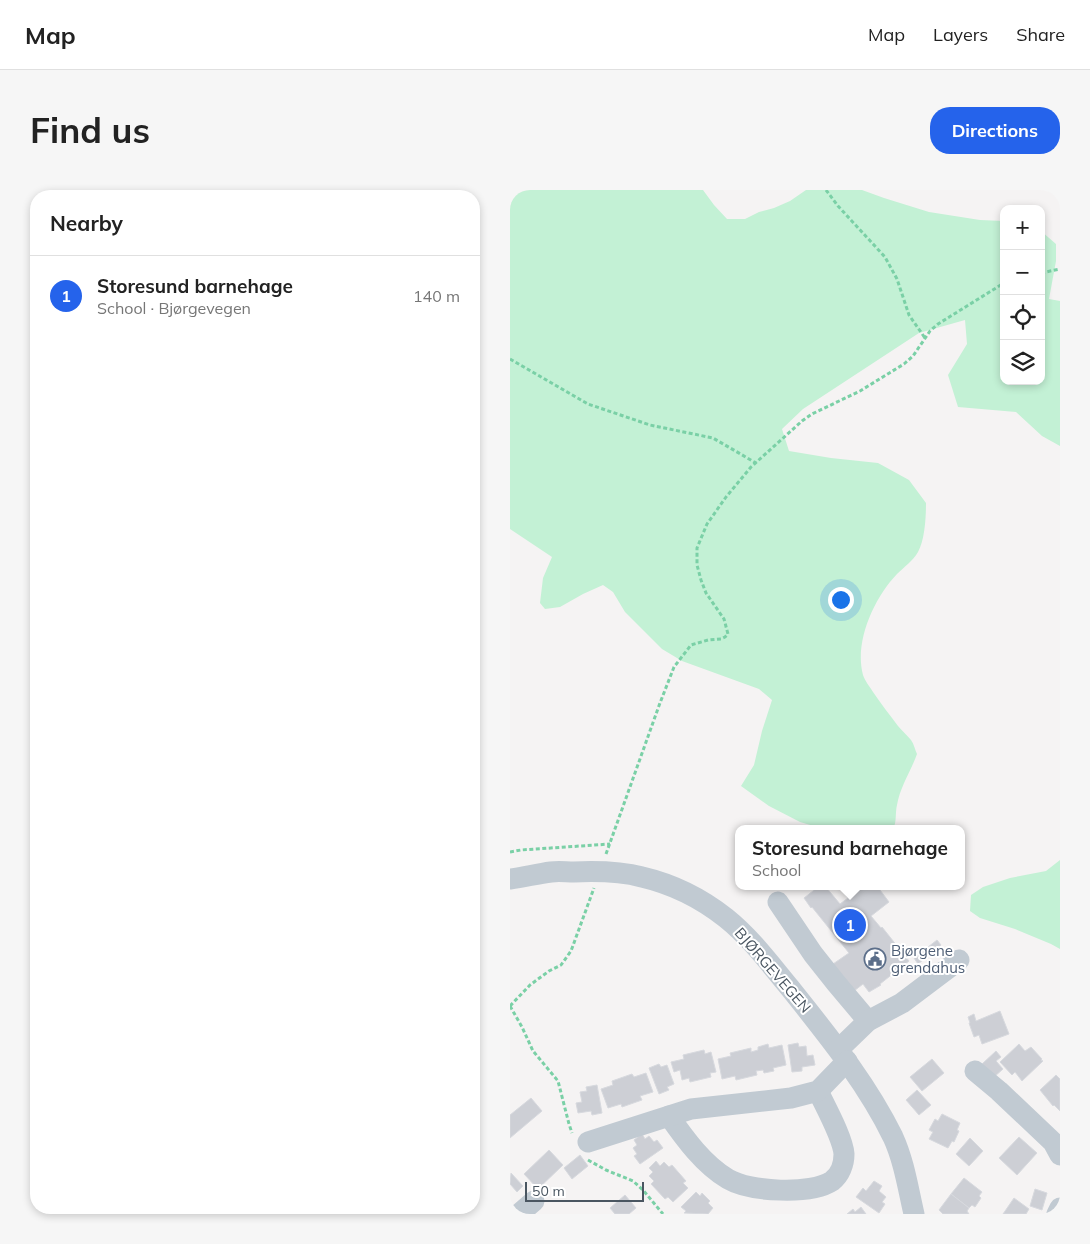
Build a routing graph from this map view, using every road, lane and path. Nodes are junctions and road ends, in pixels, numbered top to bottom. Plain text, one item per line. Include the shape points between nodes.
1 (826, 190) edge
2 (1060, 269) edge
3 (1045, 272) edge
4 (1000, 285) edge
5 (925, 338) junction
6 (510, 359) edge
7 (756, 462) junction
8 (610, 844) junction
9 (510, 852) edge
10 (600, 871) junction
11 (510, 879) edge
12 (778, 902) dead end
13 (959, 960) dead end
14 (510, 1006) edge
15 (868, 1021) junction
16 (843, 1055) junction
17 (975, 1071) dead end
18 (818, 1091) junction
19 (669, 1116) junction
20 (582, 1146) junction
21 (1060, 1155) edge
22 (1060, 1208) edge
23 (663, 1214) edge
24 (914, 1214) edge
25 (1057, 1214) edge

1 - 5 path via 885,257 909,315
2 - 3 path
4 - 5 path via 938,324
5 - 7 path via 904,364 860,391 812,414
6 - 7 path via 588,404 650,425 713,438
7 - 8 path via 706,524 697,552 701,580 724,619 728,634 721,639 691,645 674,667
8 - 9 path
8 - 10 path
10 - 11 street, BJØRGEVEGEN via 552,872
10 - 14 path via 571,950 561,965 530,985
10 - 16 street, BJØRGEVEGEN via 643,877 670,886 697,898 726,918 746,935
12 - 15 street via 830,976
13 - 15 street via 902,1003
14 - 20 path via 533,1052 558,1081 569,1124
15 - 16 street
16 - 18 street
16 - 24 street, BJØRGEVEGEN via 894,1139
17 - 21 street via 1053,1142
18 - 19 street via 791,1098 691,1109
18 - 19 street via 837,1131 844,1161 833,1180 800,1190 751,1187 730,1180 703,1158
19 - 20 street
20 - 23 path via 593,1163 633,1181
22 - 25 street

